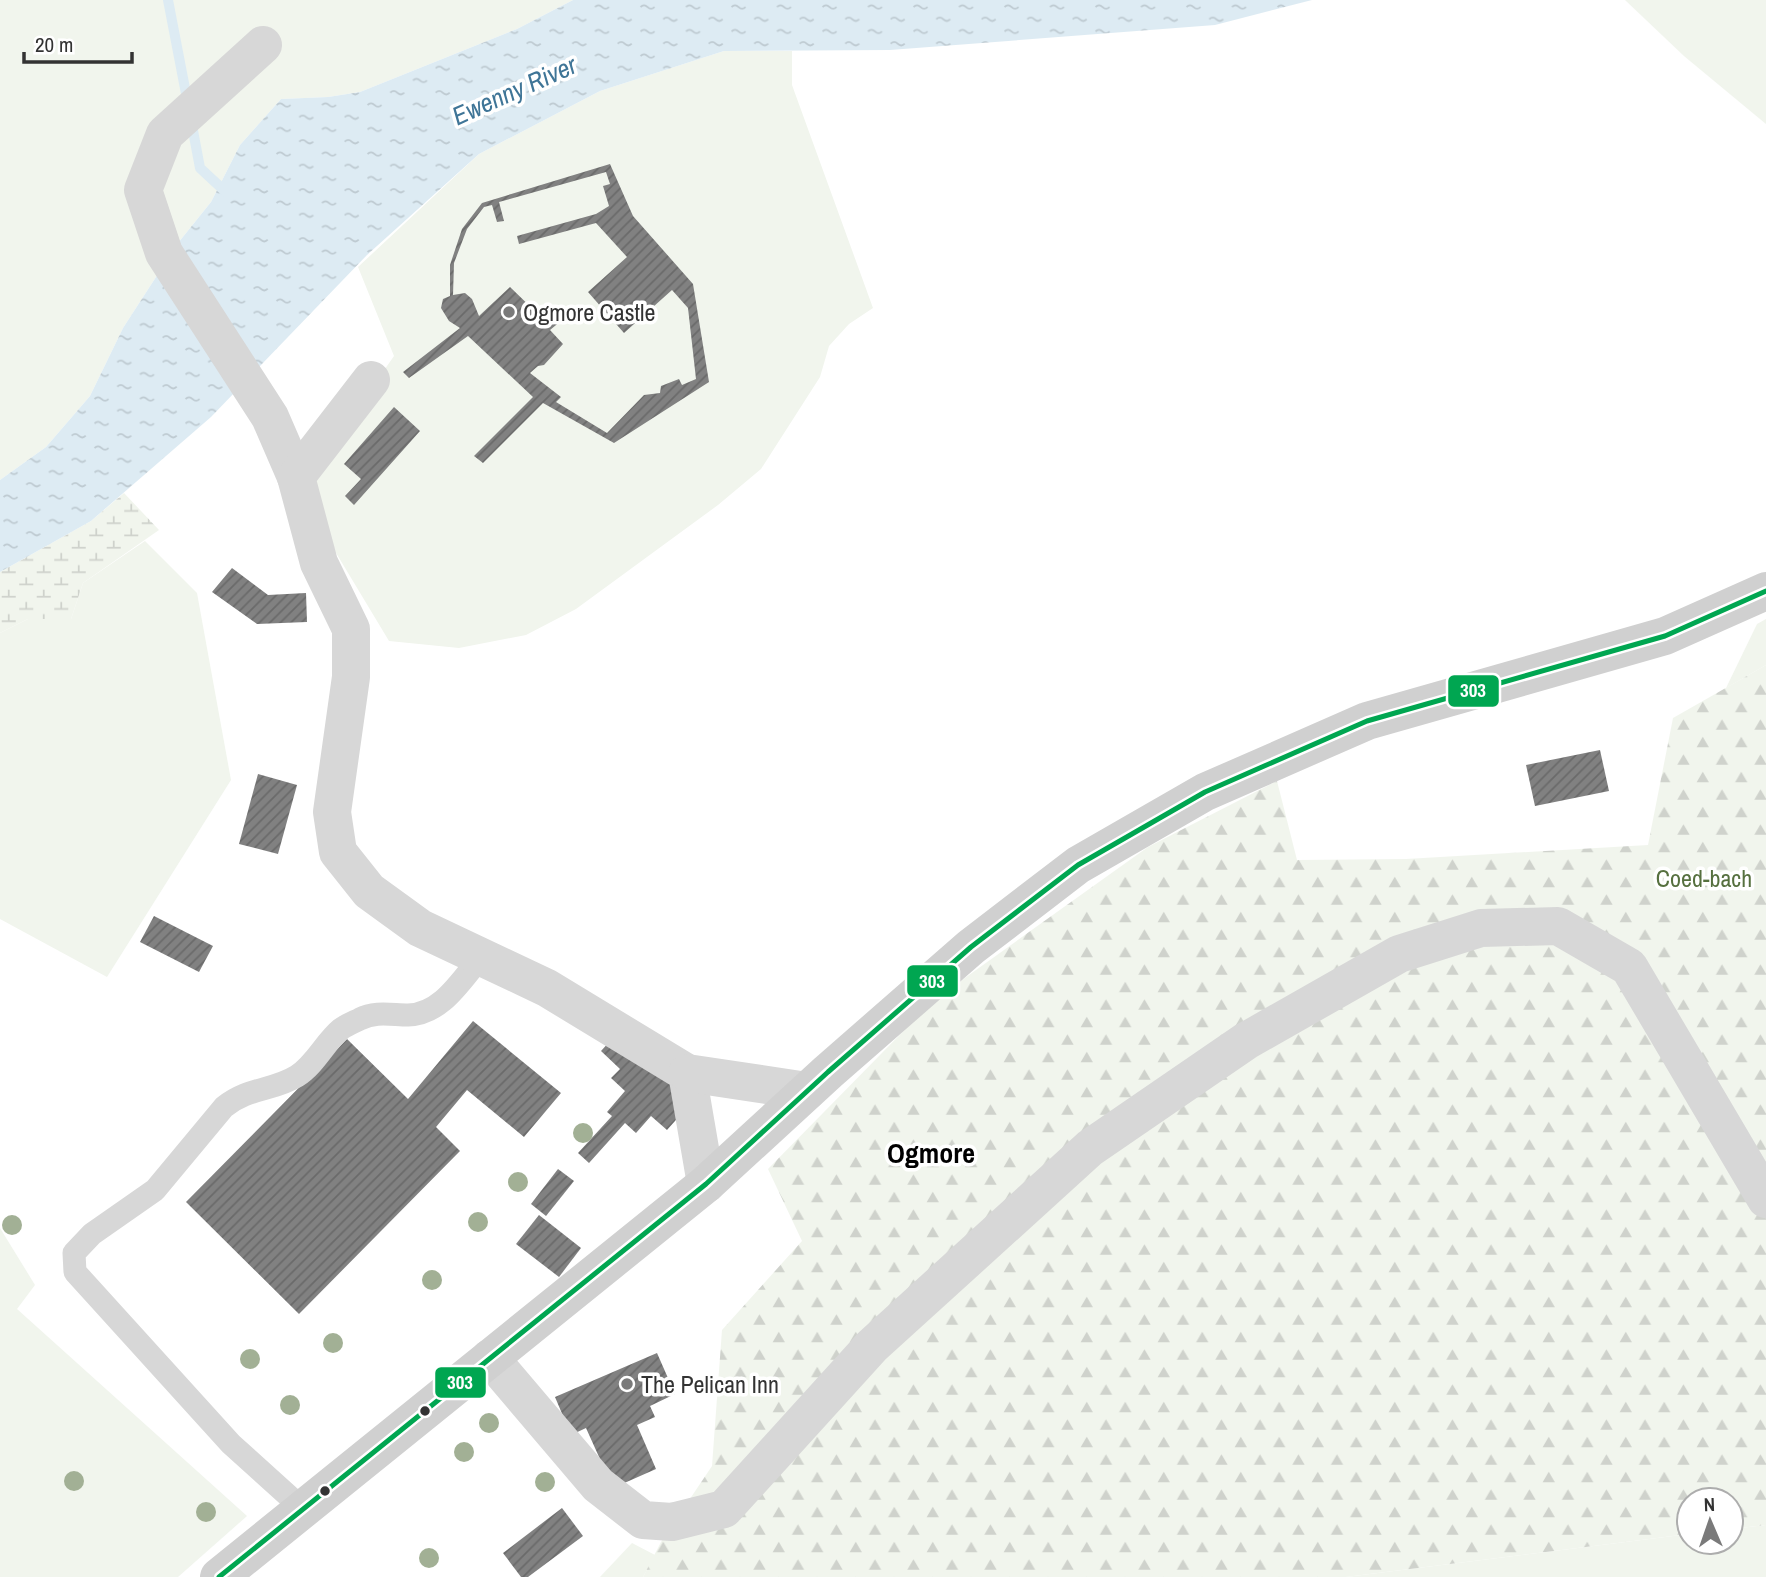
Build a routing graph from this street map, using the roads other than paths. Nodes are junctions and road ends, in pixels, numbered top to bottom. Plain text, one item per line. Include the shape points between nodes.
1 (264, 45) dead end
2 (371, 380) dead end
3 (296, 478) junction
4 (1766, 591) edge
5 (481, 957) junction
6 (687, 1073) junction
7 (807, 1091) junction
8 (706, 1184) junction
9 (1766, 1199) edge
10 (490, 1359) junction
11 (303, 1509) junction
12 (219, 1577) edge

1 - 3 street via 165,134 143,190 163,253 270,416
2 - 3 street
3 - 5 street via 319,563 351,629 351,677 332,812 338,852 369,891 421,928
4 - 7 main road via 1665,636 1367,721 1205,792 1078,865 971,947
5 - 6 street via 547,988
5 - 11 lane via 442,1002 428,1011 364,1016 341,1029 301,1074 238,1096 155,1190 92,1234 74,1253 75,1272 231,1444
6 - 7 street
6 - 8 street
7 - 8 main road
8 - 10 main road
9 - 10 street via 1629,967 1558,926 1481,928 1387,960 1245,1041 1090,1148 872,1346 724,1509 672,1522 643,1520 598,1485
10 - 11 main road
11 - 12 main road

